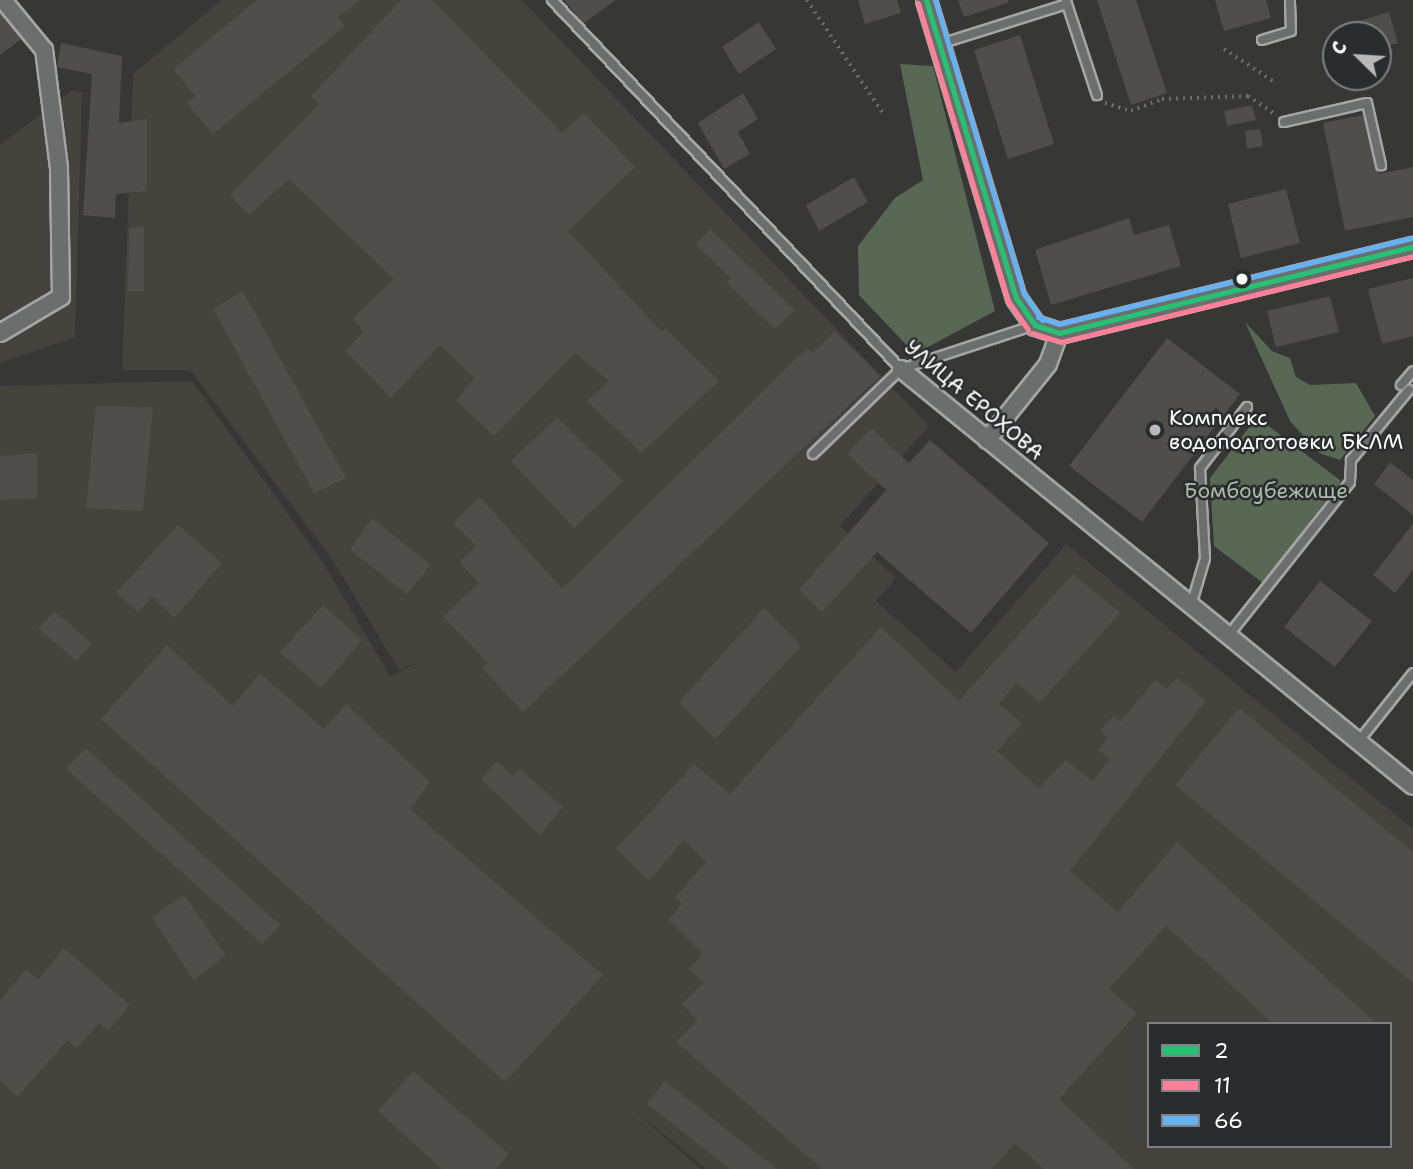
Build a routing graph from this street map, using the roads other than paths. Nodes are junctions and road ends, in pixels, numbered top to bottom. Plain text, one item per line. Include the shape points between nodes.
1 (4, 0) edge
2 (552, 0) edge
3 (926, 0) edge
4 (1290, 0) edge
5 (1067, 2) edge
6 (1262, 40) dead end
7 (940, 44) junction
8 (1097, 95) road end
9 (1284, 123) road end
10 (1381, 165) dead end
11 (1413, 247) edge
12 (1035, 325) junction
13 (0, 333) edge
14 (1059, 333) junction
15 (901, 369) junction
16 (1413, 370) edge
17 (1247, 407) dead end
18 (988, 440) junction
19 (813, 454) dead end
20 (1192, 606) junction
21 (1228, 636) junction
22 (1413, 673) edge
23 (1358, 742) junction
24 (1413, 786) edge

1 - 13 street via 44,50 59,169 61,297
2 - 15 lane, УЛИЦА ЕРОХОВА
3 - 7 street
4 - 6 lane via 1291,31
5 - 7 lane
5 - 8 lane
7 - 12 street via 1016,298
9 - 10 lane via 1367,103
11 - 14 street
12 - 14 street
12 - 15 lane
14 - 18 street via 1048,364
15 - 18 street, УЛИЦА ЕРОХОВА
15 - 19 lane
16 - 21 lane via 1352,460 1350,482
17 - 20 lane via 1200,468 1205,558
18 - 20 street, УЛИЦА ЕРОХОВА
20 - 21 street, УЛИЦА ЕРОХОВА
21 - 23 street, УЛИЦА ЕРОХОВА
22 - 23 lane
23 - 24 street, УЛИЦА ЕРОХОВА

